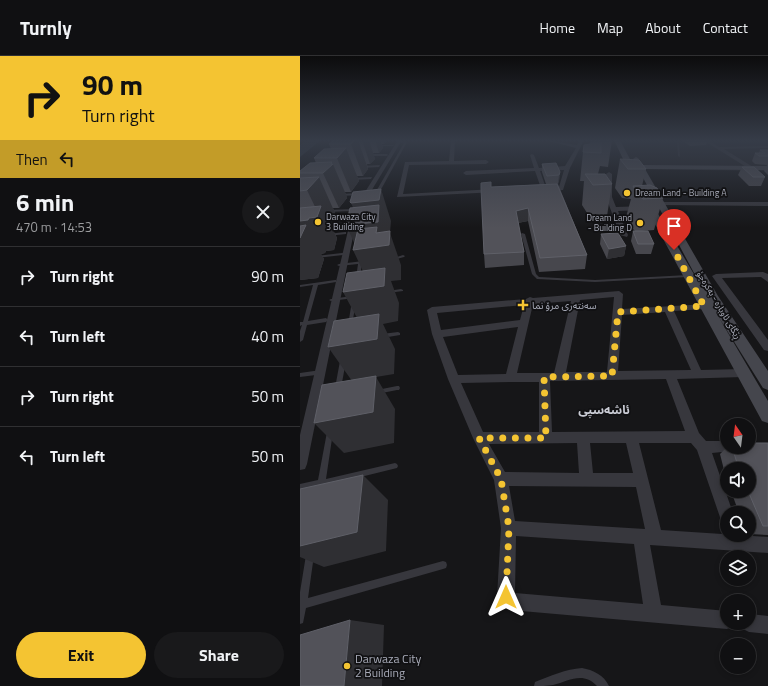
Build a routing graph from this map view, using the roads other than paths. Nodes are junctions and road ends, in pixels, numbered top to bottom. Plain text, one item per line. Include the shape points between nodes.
1 (380, 169) edge
2 (391, 169) edge
3 (405, 169) edge
4 (466, 169) edge
5 (546, 169) edge
6 (567, 169) edge
7 (633, 169) edge
8 (642, 169) edge
9 (537, 170) junction
10 (389, 172) joint
11 (609, 174) dead end
12 (348, 179) dead end
13 (371, 182) junction
14 (466, 182) junction
15 (381, 185) junction
16 (505, 190) edge
17 (536, 190) edge
18 (544, 190) junction
19 (333, 195) dead end
20 (363, 199) junction
21 (372, 202) edge
22 (768, 204) edge
23 (654, 208) junction
24 (352, 210) junction
25 (324, 211) dead end
26 (614, 211) junction
27 (352, 229) junction
28 (324, 230) dead end
29 (523, 234) dead end
30 (324, 235) dead end
31 (624, 235) dead end
32 (342, 254) junction
33 (403, 256) dead end
34 (314, 258) dead end
35 (387, 259) edge
36 (342, 265) junction
37 (690, 279) junction
38 (768, 279) edge
39 (335, 281) junction
40 (705, 283) junction
41 (316, 284) junction
42 (300, 286) edge
43 (356, 290) junction
44 (401, 290) dead end
45 (386, 292) edge
46 (712, 296) junction
47 (576, 297) junction
48 (334, 299) junction
49 (530, 300) junction
50 (702, 301) junction
51 (668, 308) junction
52 (618, 312) junction
53 (326, 320) junction
54 (525, 323) junction
55 (302, 324) edge
56 (348, 334) edge
57 (398, 334) dead end
58 (437, 334) junction
59 (376, 337) edge
60 (300, 340) edge
61 (327, 344) junction
62 (768, 347) edge
63 (344, 356) edge
64 (314, 373) junction
65 (698, 374) junction
66 (744, 374) junction
67 (300, 375) edge
68 (670, 375) junction
69 (612, 376) junction
70 (544, 377) junction
71 (559, 377) junction
72 (510, 378) junction
73 (454, 379) junction
74 (768, 384) edge
75 (397, 388) dead end
76 (338, 392) edge
77 (366, 394) edge
78 (312, 404) junction
79 (768, 416) edge
80 (332, 422) edge
81 (300, 432) edge
82 (631, 437) junction
83 (479, 438) junction
84 (546, 438) junction
85 (583, 438) junction
86 (698, 442) junction
87 (720, 446) edge
88 (300, 464) edge
89 (395, 466) dead end
90 (501, 479) junction
91 (587, 480) junction
92 (642, 480) junction
93 (321, 483) junction
94 (300, 488) edge
95 (319, 498) edge
96 (722, 506) edge
97 (509, 528) junction
98 (648, 536) junction
99 (720, 539) edge
100 (751, 542) edge
101 (311, 544) edge
102 (768, 545) edge
103 (444, 565) dead end
104 (301, 605) edge
105 (653, 613) junction
106 (720, 619) edge
107 (300, 620) edge
108 (756, 624) edge
109 (768, 625) edge
110 (539, 686) edge
111 (604, 686) edge

1 - 13 street
2 - 10 lane
3 - 14 street via 399,196
4 - 14 street
5 - 9 street
6 - 18 street via 561,189
7 - 23 main road
8 - 23 main road, ڕێگای ئاوبارە - بەکرەجۆ
9 - 14 street
9 - 18 street
10 - 15 lane
11 - 26 street via 609,197
12 - 13 lane
13 - 15 lane
13 - 20 street
14 - 16 street
15 - 21 lane
17 - 18 street
19 - 20 lane
20 - 24 street
20 - 27 street
22 - 23 street
23 - 26 street
23 - 37 main road
23 - 40 main road, ڕێگای ئاوبارە - بەکرەجۆ
24 - 25 lane
24 - 27 street
26 - 31 street
27 - 28 lane
27 - 30 lane
27 - 32 street
27 - 36 street
29 - 37 lane via 534,274 538,278 596,281
32 - 34 lane
32 - 36 street
33 - 35 lane
36 - 39 street
36 - 43 lane via 364,262
36 - 48 street
37 - 40 main road via 699,286
37 - 50 main road
38 - 62 street via 763,274 716,276
39 - 41 lane
39 - 48 street
40 - 46 main road, ڕێگای ئاوبارە - بەکرەجۆ
41 - 42 lane
41 - 55 lane
43 - 48 lane
43 - 56 lane
44 - 45 lane
46 - 50 main road via 699,293
46 - 74 main road, ڕێگای ئاوبارە - بەکرەجۆ
47 - 49 street
47 - 52 street via 619,294
47 - 71 street
48 - 53 street
48 - 61 street
49 - 54 street
49 - 58 street via 432,310
50 - 51 street
50 - 66 main road
51 - 52 street
51 - 65 street
52 - 69 street
53 - 55 lane
53 - 61 street
54 - 58 street
54 - 72 street
55 - 60 lane
57 - 59 lane
58 - 73 street
61 - 64 street
61 - 78 street
63 - 76 lane
64 - 67 lane
64 - 78 street
65 - 66 street
65 - 68 street
66 - 79 main road
68 - 69 street
68 - 86 street
69 - 71 street
70 - 71 street
70 - 72 street
70 - 84 street
72 - 73 street
73 - 83 street
75 - 77 lane
78 - 81 street
78 - 88 street
80 - 93 lane
82 - 85 street
82 - 86 street
82 - 92 street
83 - 84 street
83 - 90 street
84 - 85 street
85 - 91 street
86 - 87 street
86 - 96 street
89 - 93 lane
90 - 91 street
90 - 97 street
91 - 92 street
92 - 98 street
93 - 94 lane
93 - 95 lane
97 - 98 street
97 - 105 street via 505,591 510,601
98 - 99 street
98 - 105 street
100 - 102 street
101 - 104 lane
103 - 104 lane
104 - 107 lane
105 - 106 street
108 - 109 street
110 - 111 lane via 584,672 595,675

